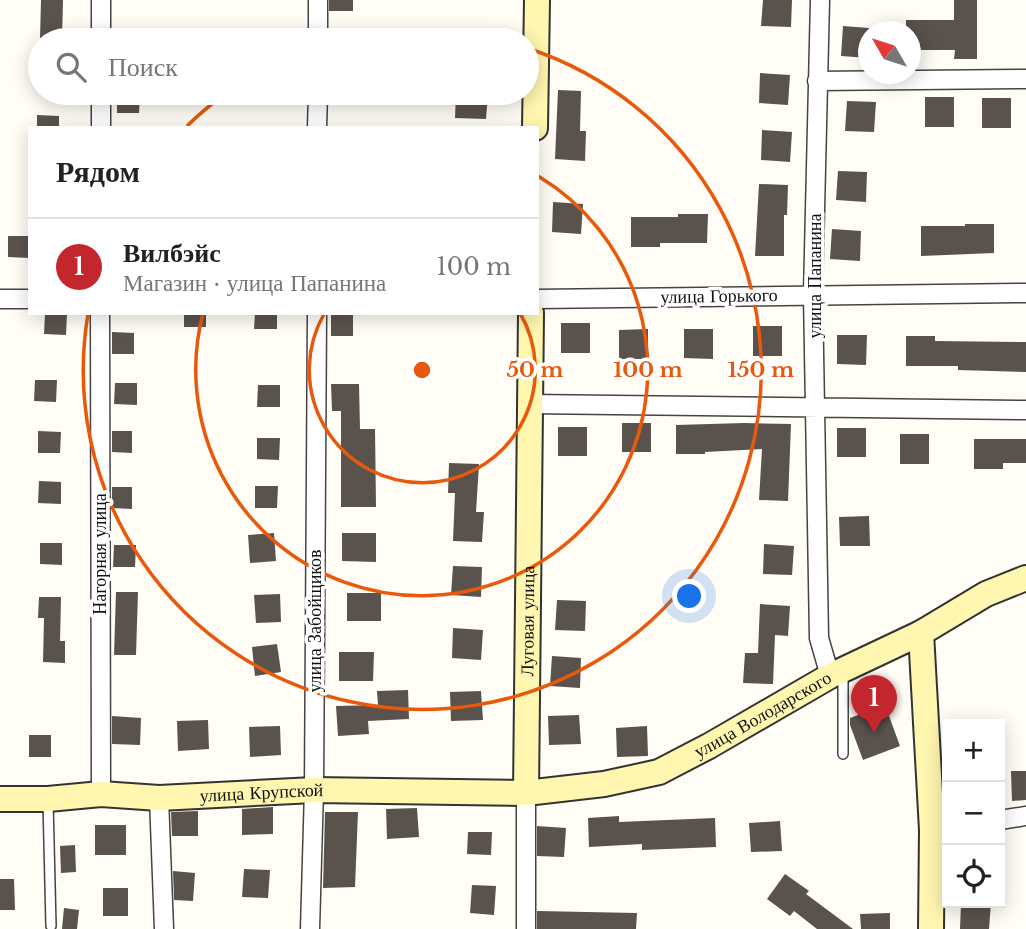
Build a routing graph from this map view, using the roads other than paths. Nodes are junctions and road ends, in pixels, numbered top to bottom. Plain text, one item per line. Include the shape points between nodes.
1 (102, 0) edge
2 (318, 0) edge
3 (537, 0) edge
4 (820, 0) edge
5 (101, 28) edge
6 (318, 28) edge
7 (537, 28) edge
8 (1026, 79) edge
9 (817, 82) junction
10 (101, 105) edge
11 (318, 105) edge
12 (535, 105) edge
13 (101, 126) edge
14 (317, 126) edge
15 (535, 126) edge
16 (1026, 293) edge
17 (813, 294) junction
18 (0, 299) edge
19 (28, 299) edge
20 (539, 299) edge
21 (100, 315) edge
22 (317, 315) edge
23 (531, 315) edge
24 (529, 404) junction
25 (817, 408) junction
26 (1026, 410) edge
27 (1026, 578) edge
28 (921, 633) junction
29 (837, 673) junction
30 (843, 754) dead end
31 (314, 790) junction
32 (526, 793) junction
33 (101, 794) junction
34 (159, 798) junction
35 (0, 799) edge
36 (48, 799) junction
37 (1026, 816) edge
38 (1005, 819) edge
39 (940, 828) edge
40 (51, 926) dead end
41 (164, 929) edge
42 (310, 929) edge
43 (526, 929) edge
44 (931, 929) edge

1 - 5 street
2 - 6 street
3 - 7 main road
4 - 9 street, улица Папанина
8 - 9 street
9 - 17 street, улица Папанина
10 - 13 street
11 - 14 street
12 - 15 main road
16 - 17 street, улица Горького
17 - 20 street, улица Горького
17 - 25 street, улица Папанина
18 - 19 street
21 - 33 street, Нагорная улица
22 - 31 street, улица Забойщиков
23 - 24 main road, Луговая улица
24 - 25 street
24 - 32 main road, Луговая улица
25 - 26 street
25 - 29 street, улица Папанина via 819,638
27 - 28 main road, улица Володарского via 986,594
28 - 29 main road, улица Володарского
28 - 39 main road
29 - 30 lane
29 - 32 main road, улица Володарского via 659,772
31 - 32 main road, улица Крупской
31 - 34 main road, улица Крупской
31 - 42 street, улица Забойщиков
32 - 43 street, Луговая улица
33 - 34 main road, улица Крупской
33 - 36 main road, улица Крупской
34 - 41 street
35 - 36 main road, улица Крупской
36 - 40 lane
37 - 38 street
39 - 44 main road

